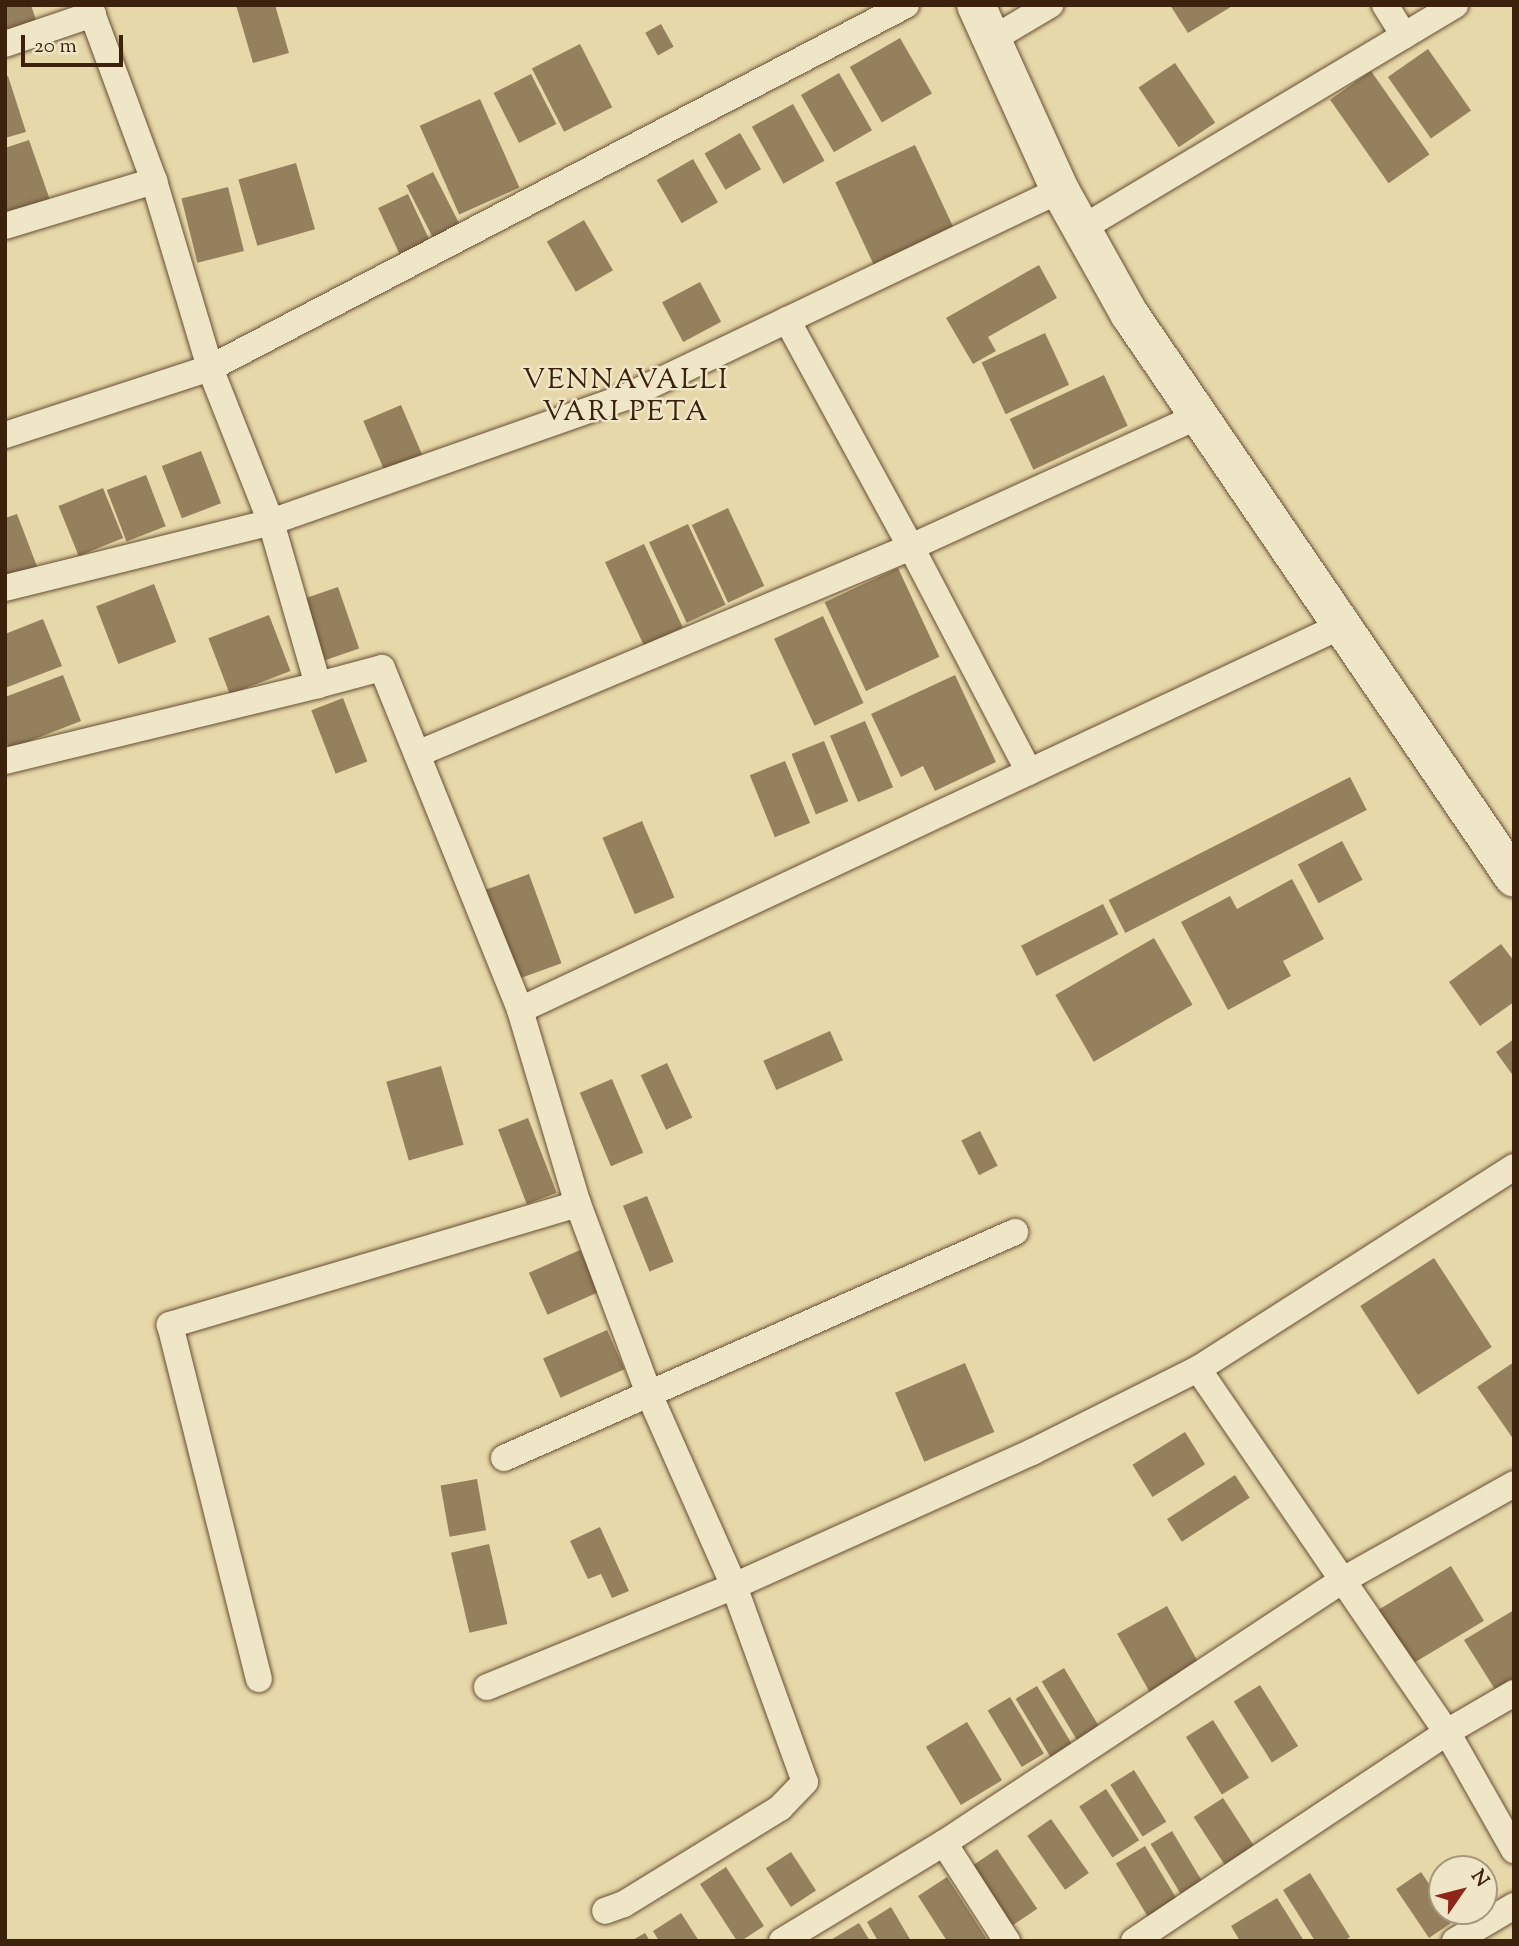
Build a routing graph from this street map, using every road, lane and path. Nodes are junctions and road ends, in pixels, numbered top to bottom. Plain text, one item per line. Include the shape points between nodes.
1 (906, 5) edge
2 (976, 5) edge
3 (1050, 5) edge
4 (1385, 5) edge
5 (1455, 5) edge
6 (91, 10) edge
7 (1404, 36) junction
8 (992, 40) junction
9 (5, 44) edge
10 (154, 181) junction
11 (1060, 190) junction
12 (5, 226) edge
13 (1082, 229) junction
14 (787, 320) junction
15 (210, 368) junction
16 (1200, 415) junction
17 (5, 435) edge
18 (271, 522) junction
19 (911, 547) junction
20 (5, 588) edge
21 (1341, 625) junction
22 (318, 685) junction
23 (417, 754) junction
24 (5, 761) edge
25 (1029, 772) junction
26 (1513, 873) edge
27 (520, 1010) junction
28 (1514, 1167) edge
29 (578, 1204) junction
30 (1015, 1232) dead end
31 (1198, 1369) junction
32 (649, 1394) junction
33 (504, 1458) dead end
34 (1514, 1485) edge
35 (1343, 1580) junction
36 (734, 1586) junction
37 (259, 1679) dead end
38 (487, 1687) dead end
39 (1514, 1693) edge
40 (1447, 1732) junction
41 (944, 1843) junction
42 (1514, 1850) edge
43 (1514, 1906) edge
44 (605, 1911) dead end
45 (782, 1941) edge
46 (1007, 1941) edge
47 (1134, 1941) edge
48 (1455, 1941) edge

1 - 15 street
2 - 8 main road
3 - 8 street
4 - 7 street
5 - 7 street
6 - 9 street
6 - 10 street
7 - 13 street
8 - 11 main road
10 - 12 street
10 - 15 street
11 - 13 main road
11 - 14 street
13 - 16 main road via 1130,315
14 - 18 street via 626,397
14 - 19 street
15 - 17 street
15 - 18 street
16 - 19 street
16 - 21 main road
18 - 20 street
18 - 22 street
19 - 23 street
19 - 25 street
21 - 25 street
21 - 26 main road
22 - 23 street via 382,668
22 - 24 street
23 - 27 street
25 - 27 street
27 - 29 street
28 - 31 street
29 - 32 street
29 - 37 street via 170,1325
30 - 32 street
31 - 35 street
31 - 36 street via 1032,1452
32 - 33 street
32 - 36 street
34 - 35 street
35 - 40 street
35 - 41 street
36 - 38 street
36 - 44 street via 805,1782 780,1808 624,1904
39 - 40 street
40 - 42 street
40 - 47 street
41 - 45 street
41 - 46 street
43 - 48 street

